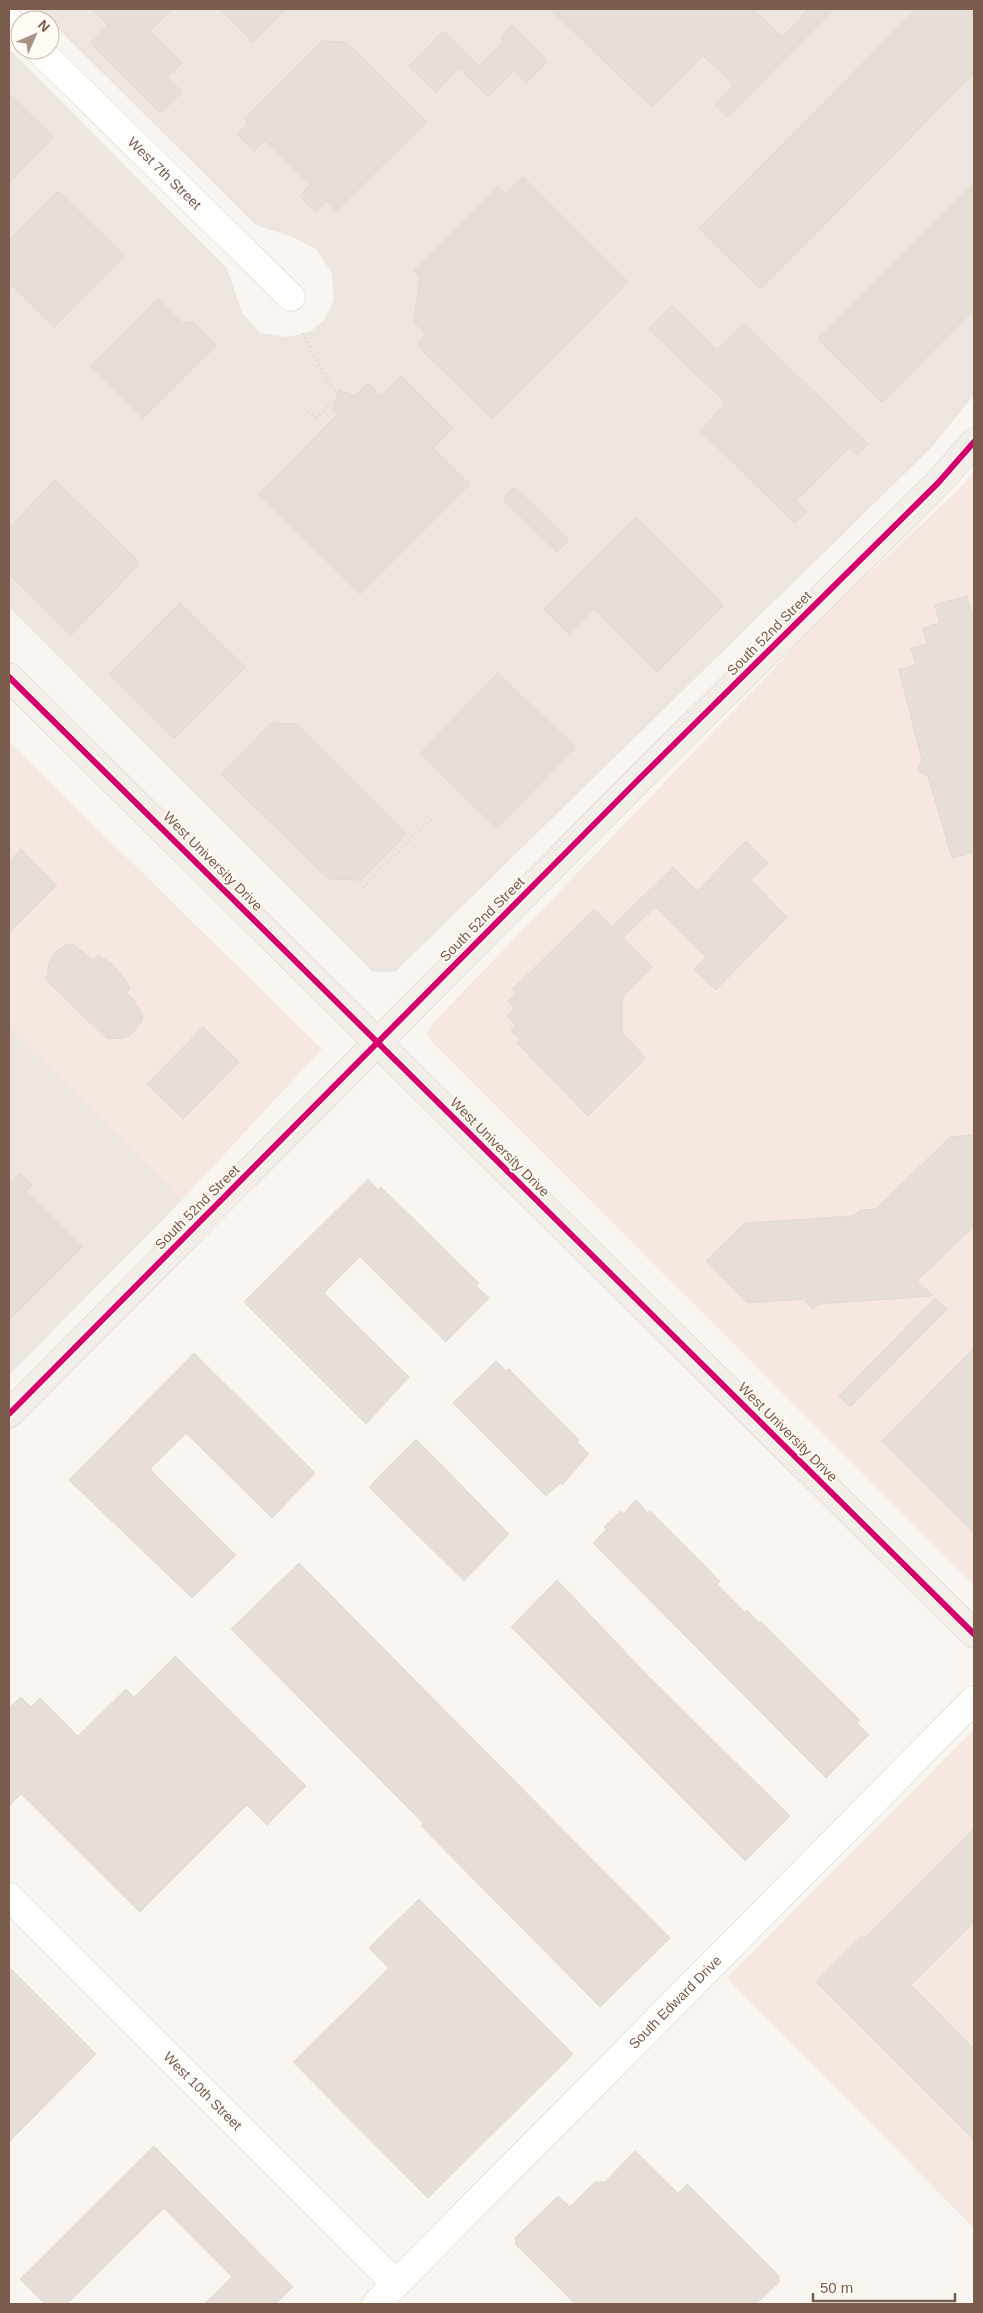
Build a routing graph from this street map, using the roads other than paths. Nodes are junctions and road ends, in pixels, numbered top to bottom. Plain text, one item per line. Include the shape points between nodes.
1 (48, 60) edge
2 (292, 297) dead end
3 (974, 442) edge
4 (9, 677) edge
5 (378, 1042) junction
6 (9, 1414) edge
7 (974, 1634) edge
8 (974, 1700) edge
9 (9, 1897) edge
10 (396, 2284) junction
11 (376, 2304) edge

1 - 2 street, West 7th Street
3 - 5 main road, South 52nd Street via 938,483
4 - 5 main road, West University Drive
5 - 6 main road, South 52nd Street
5 - 7 main road, West University Drive
8 - 10 street, South Edward Drive
9 - 10 street, West 10th Street
10 - 11 street, South Edward Drive

